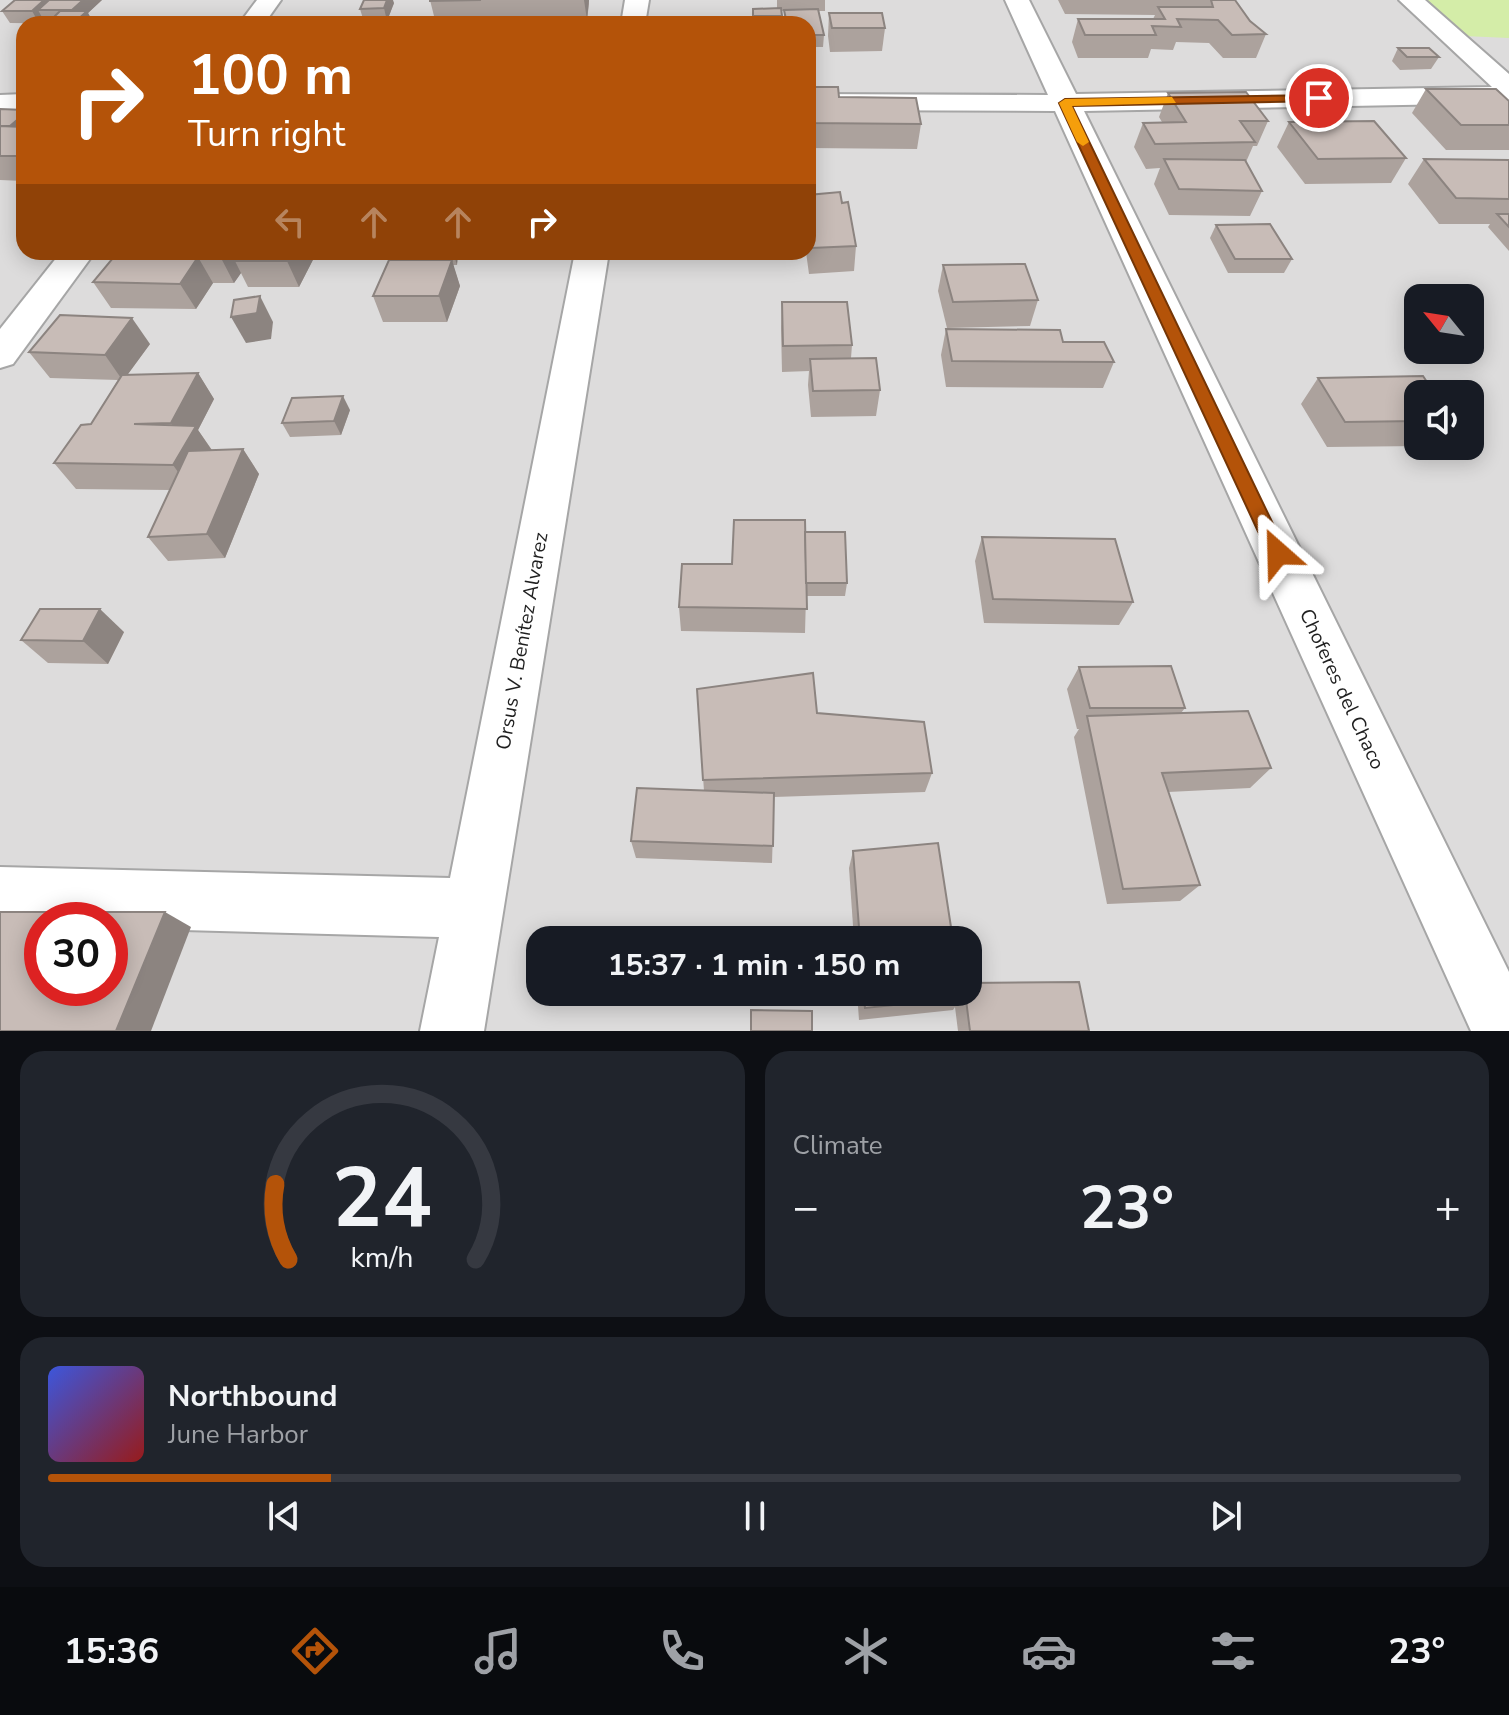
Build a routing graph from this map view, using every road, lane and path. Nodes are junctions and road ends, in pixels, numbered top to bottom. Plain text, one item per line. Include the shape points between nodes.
1 (1017, 0) edge
2 (1411, 0) edge
3 (1509, 88) edge
4 (1509, 95) edge
5 (816, 102) edge
6 (1065, 103) junction
7 (72, 260) edge
8 (591, 260) edge
9 (0, 355) edge
10 (0, 896) edge
11 (474, 908) junction
12 (452, 1031) edge
13 (1504, 1031) edge

1 - 6 street, Choferes del Chaco
2 - 3 street
4 - 6 street
5 - 6 street
6 - 13 street, Choferes del Chaco
7 - 9 street
8 - 11 street, Orsus V. Benítez Alvarez
10 - 11 street
11 - 12 street, Orsus V. Benítez Alvarez

